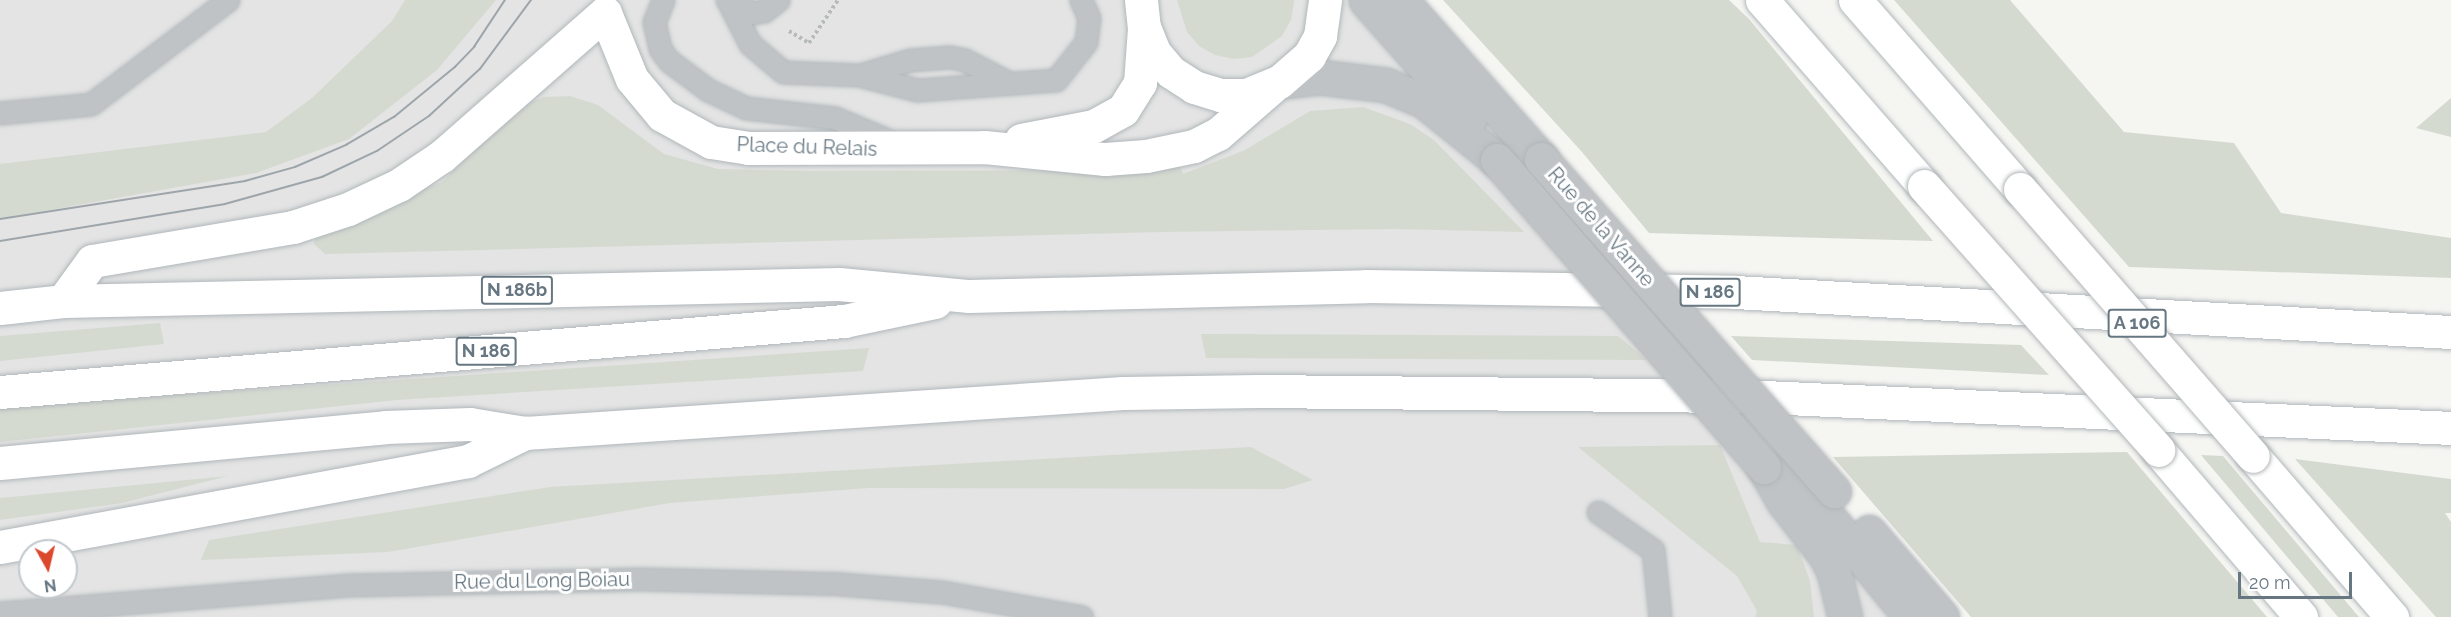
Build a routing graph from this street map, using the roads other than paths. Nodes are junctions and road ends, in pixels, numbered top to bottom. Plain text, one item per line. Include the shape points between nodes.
1 (228, 0) edge
2 (663, 0) edge
3 (778, 0) edge
4 (1082, 0) edge
5 (1325, 0) edge
6 (1366, 0) edge
7 (1401, 0) edge
8 (1762, 0) edge
9 (1855, 0) edge
10 (727, 1) edge
11 (602, 6) edge
12 (1142, 13) edge
13 (860, 75) junction
14 (1022, 84) junction
15 (1276, 84) junction
16 (0, 113) edge
17 (984, 147) junction
18 (909, 149) junction
19 (1497, 160) junction
20 (969, 296) junction
21 (63, 301) junction
22 (0, 308) edge
23 (2450, 331) edge
24 (0, 392) edge
25 (2451, 428) edge
26 (525, 433) junction
27 (0, 463) edge
28 (1764, 467) junction
29 (1598, 512) dead end
30 (0, 547) edge
31 (0, 613) edge
32 (1082, 617) edge
33 (1660, 617) edge
34 (1845, 617) edge
35 (1911, 617) edge
36 (1942, 617) edge
37 (2301, 617) edge
38 (2392, 617) edge

1 - 16 lane via 91,104
2 - 18 lane via 654,22 660,49 669,61 726,101 765,113 835,118
3 - 10 lane via 764,11 752,13
4 - 14 lane via 1087,8 1089,32 1065,73 1043,83
5 - 15 main road, Place du Relais via 1320,36 1309,56
6 - 19 street via 1471,118
7 - 36 street, Rue de la Vanne, bridge
8 - 37 main road, bridge
9 - 38 main road, A 106, bridge
10 - 13 lane via 750,44 771,66 796,74
11 - 18 main road, Place du Relais via 632,79 662,115 685,130 711,142 748,148
11 - 21 main road via 442,156 399,185 348,209 293,227 92,261
12 - 15 main road via 1154,52 1171,72 1194,87 1246,95
12 - 17 main road, Place du Relais via 1144,65 1140,83 1123,110 1094,126
13 - 14 lane via 917,90
13 - 14 lane via 910,60 950,57 965,60 1006,82
15 - 17 main road, Place du Relais via 1218,134 1174,151 1105,159
15 - 19 street via 1319,77 1386,85 1424,100
17 - 18 main road, Place du Relais
19 - 28 street, bridge
20 - 21 main road, N 186b via 839,284
20 - 23 main road, N 186 via 1366,286 1723,292
20 - 24 main road, N 186 via 844,321
21 - 22 main road, N 186b
25 - 26 main road via 1742,396 1287,391 1124,393
26 - 27 main road via 470,424 385,427
26 - 30 main road via 468,461
28 - 34 street via 1784,502 1826,556
28 - 35 street via 1806,490
29 - 33 lane via 1653,550
31 - 32 lane, Rue du Long Boiau via 349,585 641,579 840,584 942,592

